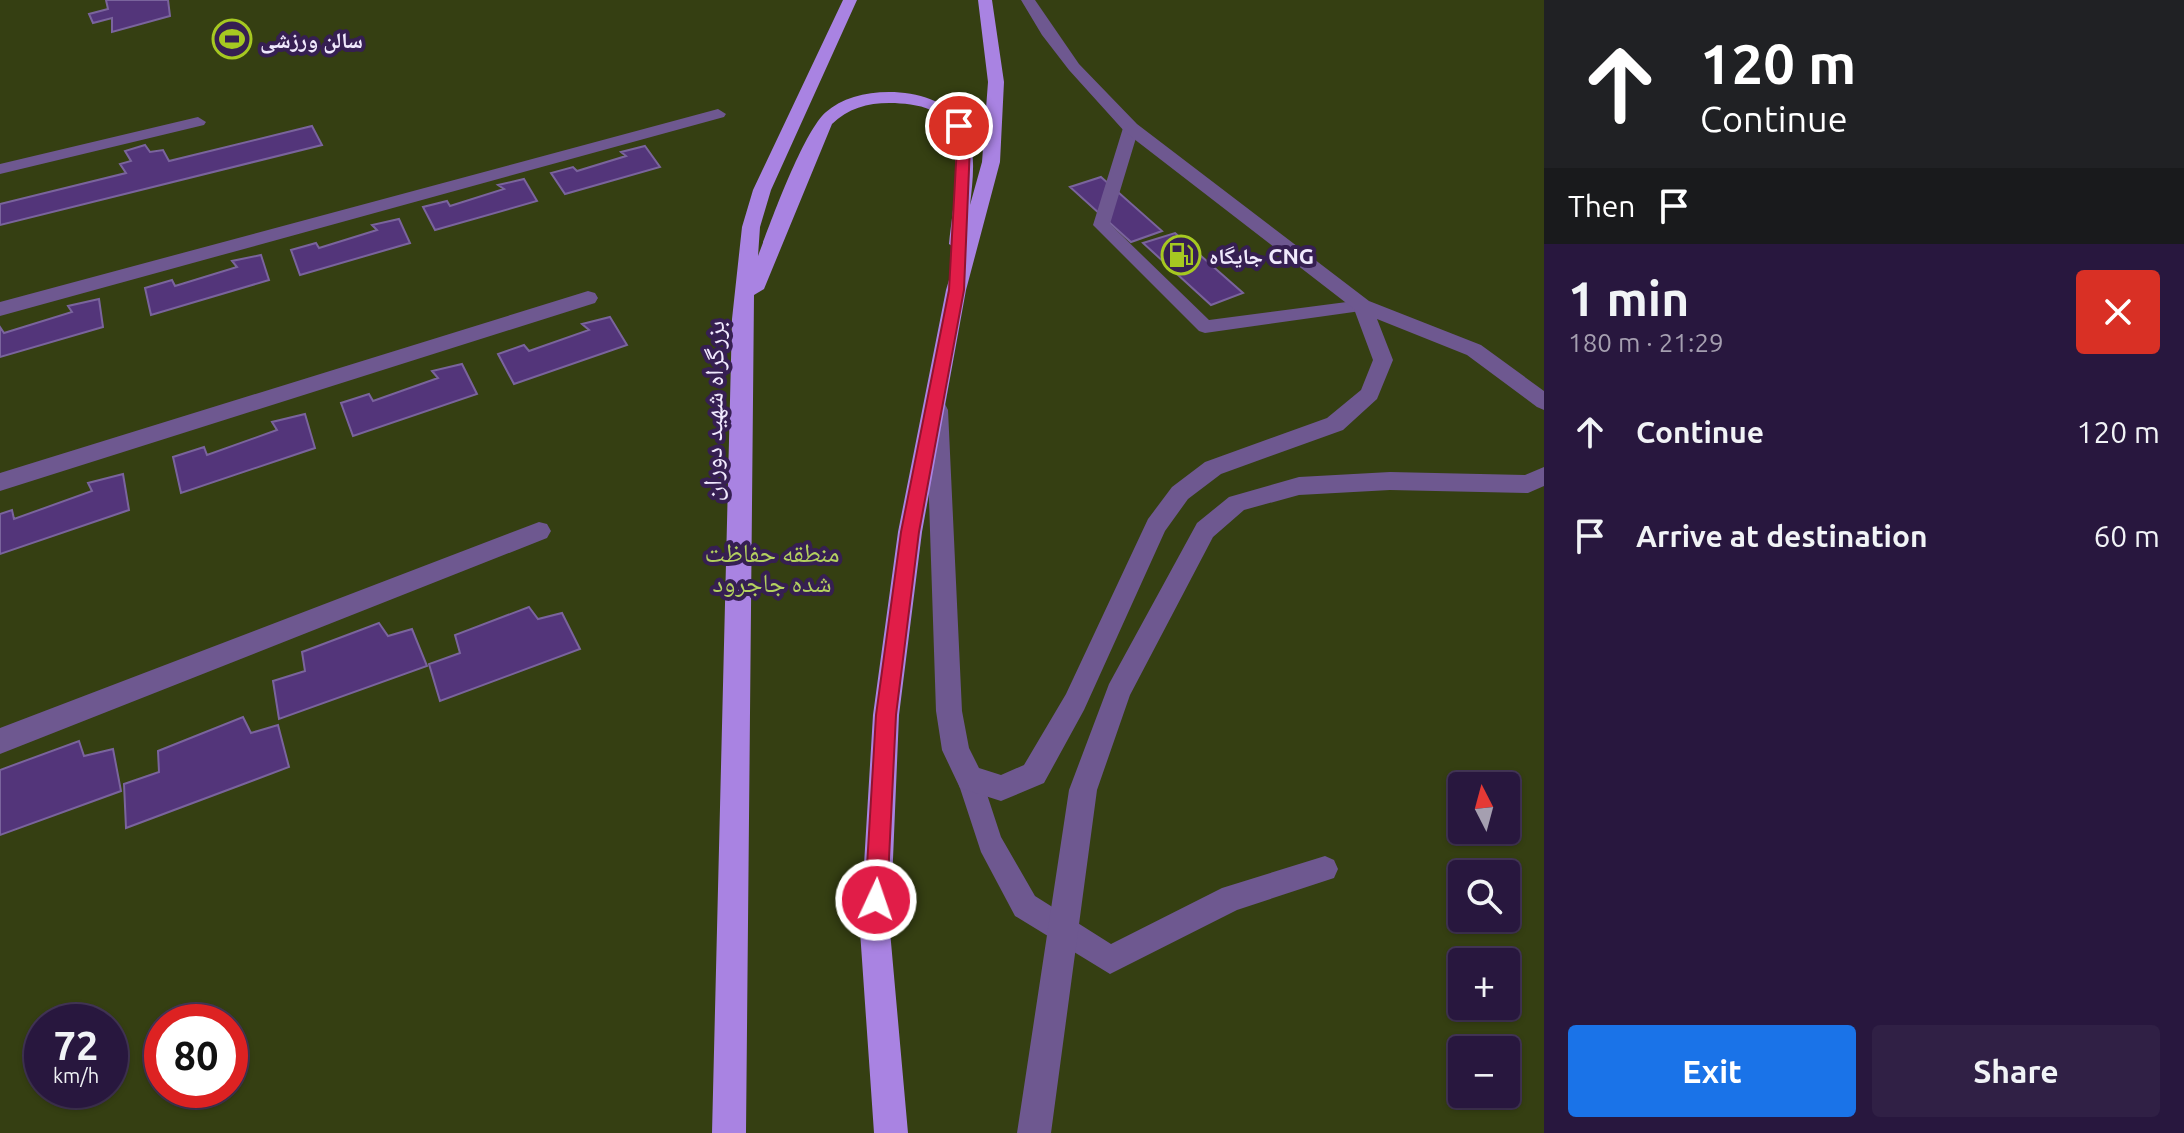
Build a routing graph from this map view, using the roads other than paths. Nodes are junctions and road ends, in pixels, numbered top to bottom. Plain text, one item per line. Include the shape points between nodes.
1 (850, 0) edge
2 (985, 0) edge
3 (1028, 0) edge
4 (718, 114) dead end
5 (198, 122) dead end
6 (1131, 128) junction
7 (0, 169) edge
8 (956, 290) junction
9 (588, 298) dead end
10 (1362, 306) junction
11 (0, 309) edge
12 (742, 319) junction
13 (937, 397) junction
14 (1544, 402) edge
15 (1544, 476) edge
16 (0, 482) edge
17 (539, 531) dead end
18 (0, 741) edge
19 (970, 779) junction
20 (1325, 869) dead end
21 (1063, 930) junction
22 (729, 1133) edge
23 (891, 1133) edge
24 (1034, 1133) edge

1 - 12 highway, بزرگراه شهید دوران via 762,190 751,227
2 - 8 highway via 996,82 991,162
3 - 6 main road via 1057,46
4 - 11 main road
5 - 7 main road
6 - 10 main road
6 - 10 lane via 1101,225 1205,327
8 - 12 highway via 963,145 959,126 934,104 899,97 866,99 842,107 825,122
8 - 13 highway
9 - 16 main road
10 - 14 main road via 1474,350
10 - 19 main road via 1383,360 1370,394 1335,424 1213,468 1180,493 1156,526 1075,702 1034,774 1001,788
12 - 22 highway, بزرگراه شهید دوران
13 - 19 main road via 949,711 956,750
13 - 23 highway via 910,532 886,715 875,931
15 - 21 main road via 1528,484 1390,481 1299,486 1237,503 1205,530 1118,692 1083,790
17 - 18 main road
19 - 21 lane via 990,843 1025,906
20 - 21 lane via 1232,898 1110,960
21 - 24 main road

